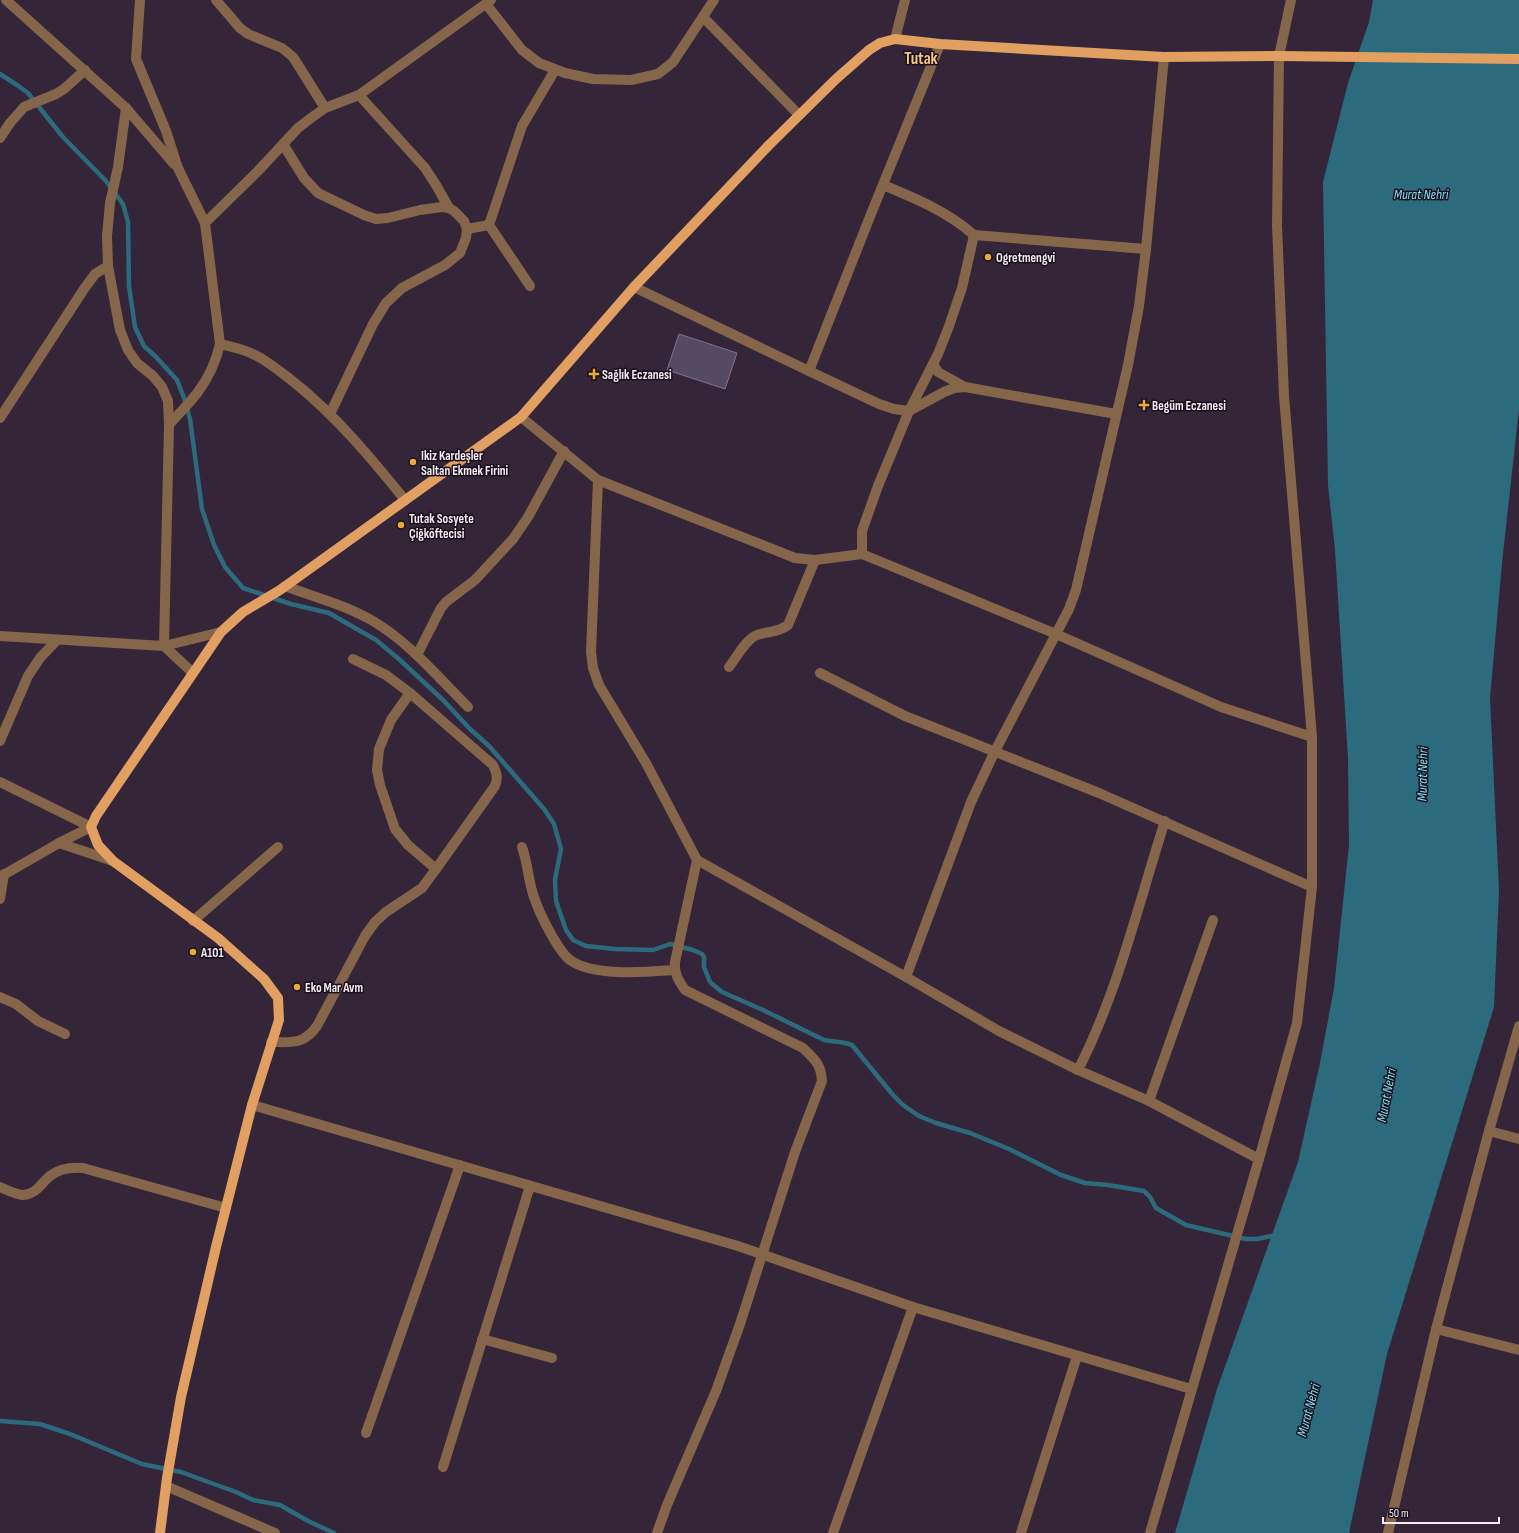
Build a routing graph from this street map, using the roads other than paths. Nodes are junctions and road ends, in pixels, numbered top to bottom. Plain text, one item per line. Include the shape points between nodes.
1 (6, 0) edge
2 (140, 0) edge
3 (216, 0) edge
4 (714, 0) edge
5 (905, 0) edge
6 (1290, 0) edge
7 (488, 2) edge
8 (703, 17) junction
9 (895, 39) junction
10 (940, 44) junction
11 (1279, 56) junction
12 (1164, 57) junction
13 (1519, 59) edge
14 (84, 70) junction
15 (555, 70) junction
16 (359, 95) junction
17 (126, 108) junction
18 (325, 108) junction
19 (799, 114) junction
20 (0, 138) edge
21 (283, 144) junction
22 (178, 168) junction
23 (883, 185) junction
24 (449, 208) junction
25 (205, 223) junction
26 (489, 225) junction
27 (467, 229) junction
28 (974, 235) junction
29 (1146, 249) junction
30 (108, 266) junction
31 (530, 286) dead end
32 (634, 287) junction
33 (220, 344) junction
34 (933, 364) junction
35 (809, 371) junction
36 (965, 387) junction
37 (909, 411) junction
38 (330, 414) junction
39 (1116, 414) junction
40 (521, 417) junction
41 (0, 418) edge
42 (169, 425) junction
43 (564, 451) junction
44 (598, 480) junction
45 (405, 500) junction
46 (862, 554) junction
47 (815, 560) junction
48 (282, 588) junction
49 (221, 632) junction
50 (1056, 634) junction
51 (0, 636) edge
52 (57, 640) junction
53 (164, 646) junction
54 (417, 655) junction
55 (353, 659) dead end
56 (729, 667) dead end
57 (192, 672) junction
58 (820, 673) dead end
59 (410, 693) junction
60 (468, 707) dead end
61 (1312, 737) junction
62 (0, 741) edge
63 (995, 751) junction
64 (0, 782) edge
65 (1165, 821) junction
66 (91, 827) junction
67 (59, 843) junction
68 (278, 847) dead end
69 (522, 847) dead end
70 (697, 860) junction
71 (113, 861) junction
72 (436, 869) junction
73 (2, 876) edge
74 (1312, 887) junction
75 (0, 899) edge
76 (193, 920) junction
77 (1213, 920) dead end
78 (675, 966) junction
79 (906, 977) junction
80 (0, 997) edge
81 (1519, 1026) edge
82 (65, 1034) dead end
83 (271, 1042) junction
84 (1078, 1070) junction
85 (1149, 1101) junction
86 (252, 1105) junction
87 (1489, 1130) junction
88 (1519, 1139) edge
89 (1259, 1159) junction
90 (460, 1165) junction
91 (530, 1186) junction
92 (0, 1187) edge
93 (226, 1208) junction
94 (762, 1255) junction
95 (913, 1307) junction
96 (1436, 1329) junction
97 (482, 1339) junction
98 (1519, 1350) edge
99 (1077, 1356) junction
100 (552, 1358) dead end
101 (1191, 1390) junction
102 (366, 1434) dead end
103 (443, 1467) dead end
104 (167, 1482) junction
105 (160, 1533) edge
106 (275, 1533) edge
107 (657, 1533) edge
108 (833, 1533) edge
109 (1021, 1533) edge
110 (1150, 1533) edge
111 (1388, 1533) edge

1 - 14 street
2 - 22 street via 136,59 166,131
3 - 18 street via 248,34 282,48 293,56
4 - 8 street
5 - 9 street
6 - 11 street
7 - 15 street via 522,50 539,63
7 - 16 street
8 - 15 street via 673,62 658,74 631,80 593,79
8 - 19 street
9 - 10 main road
9 - 19 main road via 869,50
10 - 12 main road
10 - 23 street
11 - 12 main road
11 - 13 main road
11 - 61 street via 1277,225 1284,396
12 - 29 street
14 - 17 street
14 - 20 street via 64,89 24,108
15 - 26 street via 522,126
16 - 18 street
16 - 24 street via 425,168
17 - 22 street
17 - 30 street via 118,167 110,202
18 - 21 street via 298,128
19 - 32 main road
21 - 24 street via 304,178 318,193 364,215 376,219 420,210
21 - 25 street
22 - 25 street
23 - 28 street via 930,206 966,227
23 - 35 street
24 - 27 street via 464,221
25 - 33 street
26 - 27 street
26 - 31 street
27 - 38 street via 460,253 445,265 402,288 386,303 373,324
28 - 29 street
28 - 34 street via 962,288
29 - 39 street via 1139,306
30 - 41 street via 95,274 84,289
30 - 42 street via 120,330 128,350 137,363 162,387 168,401
32 - 35 street
32 - 40 main road
33 - 38 street via 255,355 279,370
33 - 42 street via 216,362 198,393
34 - 36 street via 938,372
34 - 37 street
35 - 37 street via 879,404
36 - 37 street via 944,392
36 - 39 street
37 - 46 street via 862,531
38 - 45 street via 365,450
39 - 50 street via 1076,590
40 - 43 street
40 - 45 main road
42 - 53 street
43 - 44 street
43 - 54 street via 513,540 475,580 446,602
44 - 47 street via 795,558
44 - 70 street via 590,652 592,668 599,685 646,763
45 - 48 main road
46 - 47 street
46 - 50 street
47 - 56 street via 788,625 784,629 750,639
48 - 49 main road via 243,612
48 - 54 street via 346,608 372,620
49 - 53 street
49 - 57 main road
50 - 61 street via 1220,707
50 - 63 street
51 - 52 street
52 - 53 street
52 - 62 street via 28,676
53 - 57 street
54 - 60 street
55 - 59 street via 386,675
57 - 66 main road
58 - 63 street via 892,710
59 - 72 street via 391,720 379,748 377,770 395,829 408,845
59 - 72 street via 493,765 497,775 495,786
61 - 74 street
63 - 65 street
63 - 79 street via 971,802
64 - 66 street
65 - 74 street
65 - 84 street via 1109,1002
66 - 67 street
66 - 71 main road via 98,845
67 - 71 street
67 - 73 street
68 - 76 street
69 - 78 street via 528,862 534,899 550,933 570,960 592,969 632,972
70 - 78 street
70 - 79 street
71 - 76 main road
72 - 83 street via 422,888 375,922 311,1034 297,1042
73 - 75 street
74 - 89 street via 1297,1023
76 - 83 main road via 218,938 264,979 278,998 279,1020
77 - 85 street
78 - 94 street via 679,981 685,990 803,1048 821,1069 822,1081 795,1152
79 - 84 street via 999,1031
80 - 82 street via 16,1004 38,1021
81 - 87 street
83 - 86 main road
84 - 85 street
85 - 89 street
86 - 90 street
86 - 93 main road
87 - 88 street
87 - 96 street
89 - 101 street
90 - 91 street
90 - 102 street
91 - 94 street
91 - 97 street
92 - 93 street via 18,1194 30,1194 56,1172 73,1167
93 - 104 main road via 180,1398
94 - 95 street
94 - 107 street via 716,1391
95 - 99 street
95 - 108 street
96 - 98 street
96 - 111 street
97 - 100 street
97 - 103 street
99 - 101 street
99 - 109 street
101 - 110 street
104 - 105 main road
104 - 106 street

